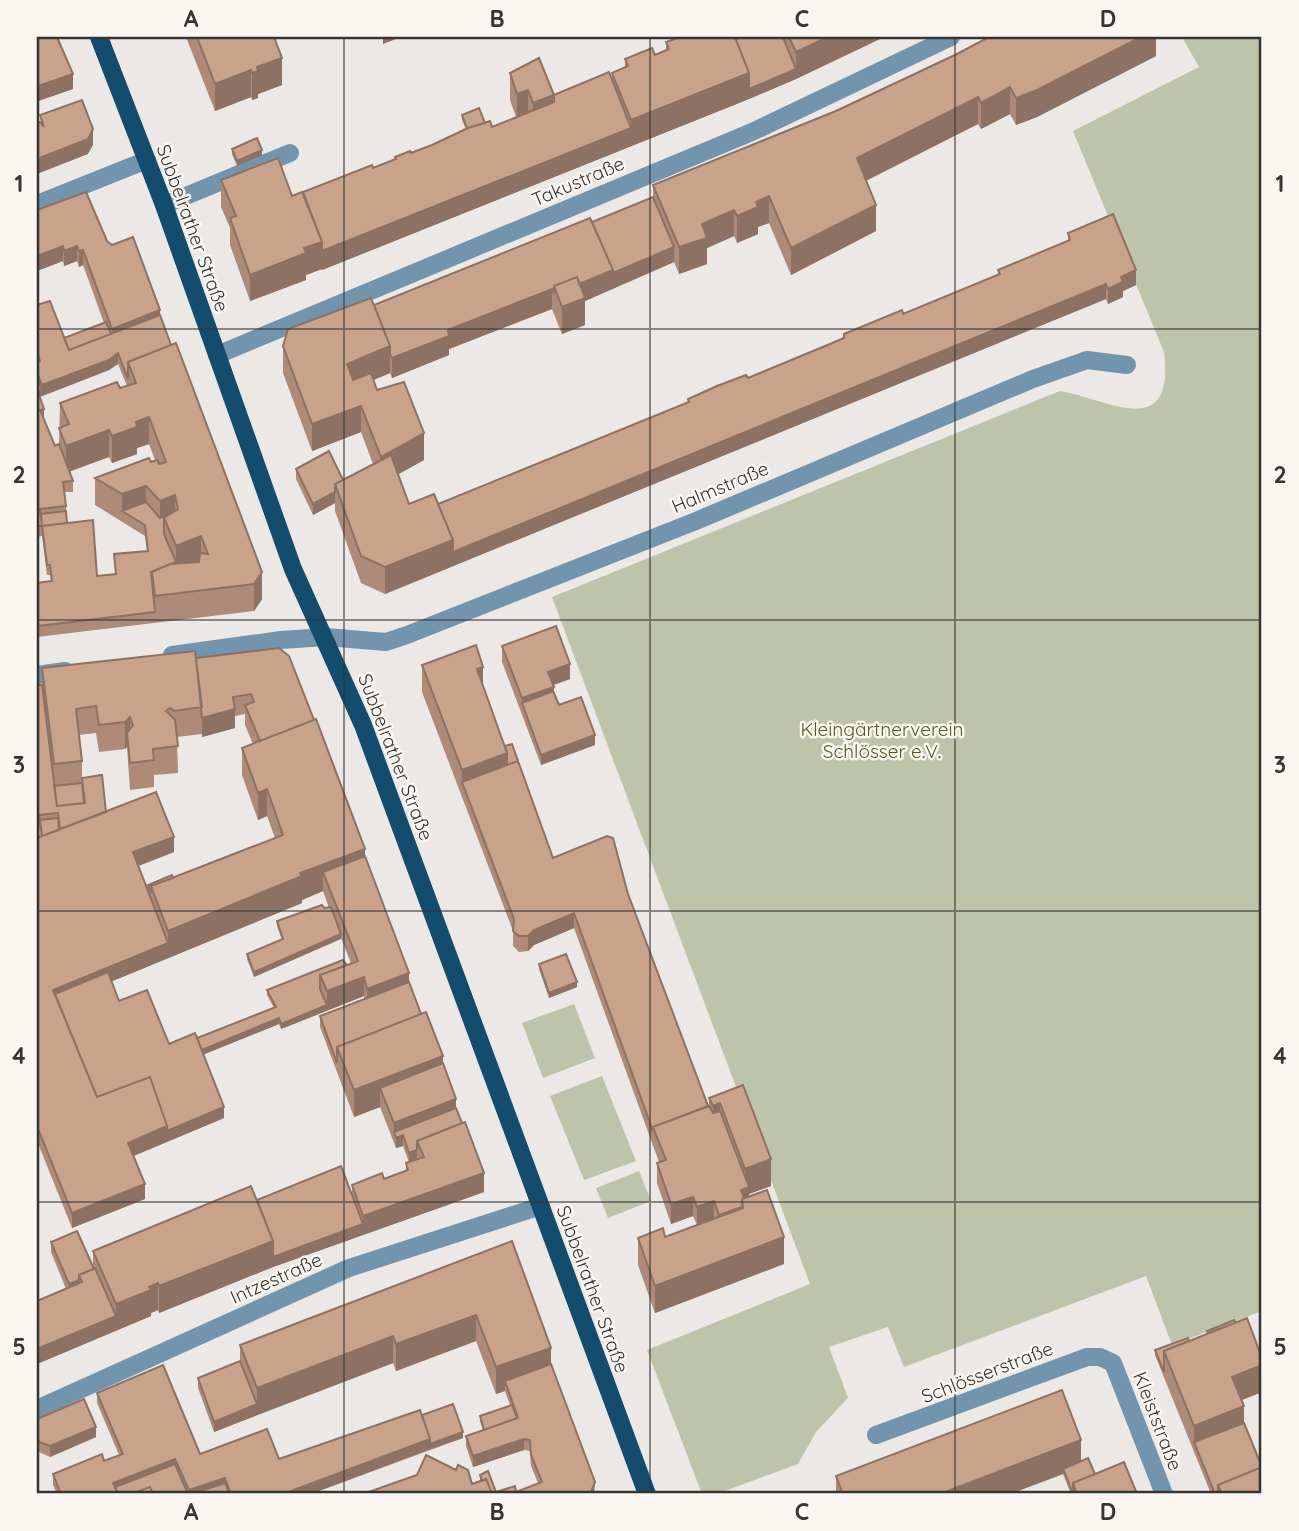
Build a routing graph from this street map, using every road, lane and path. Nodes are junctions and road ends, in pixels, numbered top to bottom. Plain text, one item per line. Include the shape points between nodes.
1 (99, 37) edge
2 (951, 37) edge
3 (290, 153) dead end
4 (147, 160) junction
5 (37, 204) edge
6 (164, 205) junction
7 (217, 355) junction
8 (1127, 365) dead end
9 (326, 637) junction
10 (160, 657) edge
11 (78, 669) edge
12 (37, 675) edge
13 (541, 1206) junction
14 (1113, 1363) joint
15 (37, 1409) edge
16 (876, 1435) dead end
17 (647, 1494) edge
18 (1164, 1494) edge

1 - 4 main road, Subbelrather Straße
2 - 7 street, Takustraße via 752,132
3 - 6 street
4 - 5 street
4 - 6 main road, Subbelrather Straße
6 - 7 main road, Subbelrather Straße
7 - 9 main road, Subbelrather Straße via 293,569
8 - 9 street, Halmstraße via 1087,360 1033,379 407,635 386,642
9 - 10 street, Halmstraße
9 - 13 main road, Subbelrather Straße via 363,725
11 - 12 street
13 - 15 street, Intzestraße via 349,1268
13 - 17 main road, Subbelrather Straße
14 - 16 street, Schlösserstraße via 1087,1357
14 - 18 street, Kleiststraße

